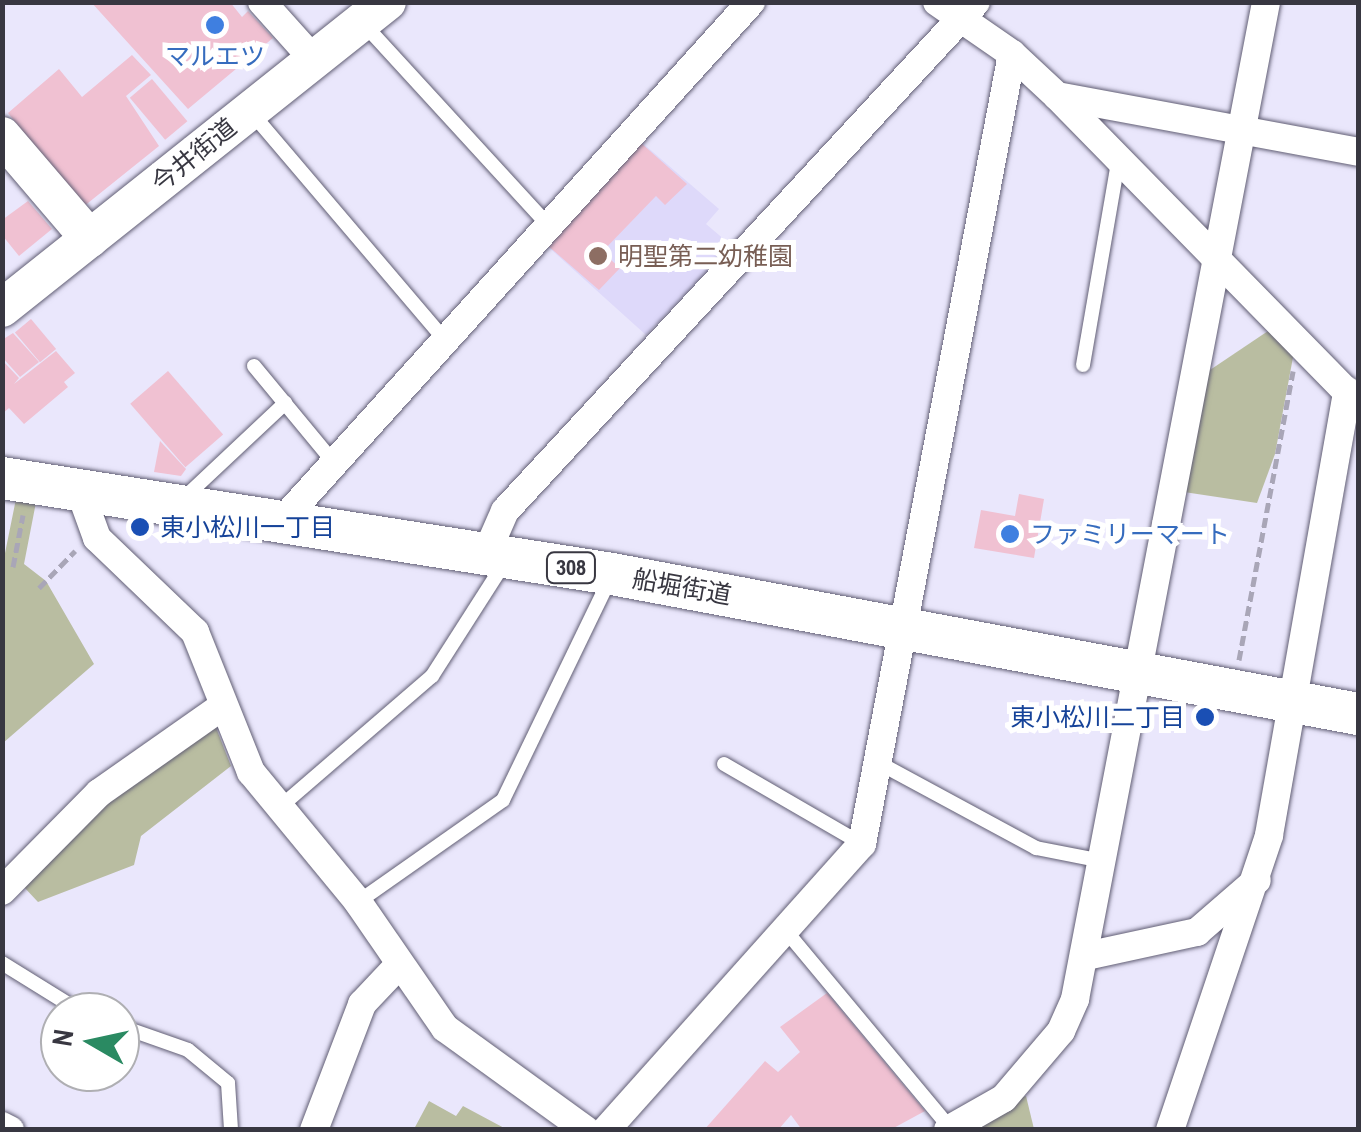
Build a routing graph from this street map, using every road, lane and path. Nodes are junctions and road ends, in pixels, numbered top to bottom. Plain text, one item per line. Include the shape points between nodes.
1 (262, 2) edge
2 (751, 2) edge
3 (937, 2) edge
4 (1266, 2) edge
5 (968, 10) edge
6 (374, 12) edge
7 (1012, 54) junction
8 (314, 60) junction
9 (1056, 96) junction
10 (250, 111) junction
11 (1242, 130) junction
12 (2, 136) edge
13 (1358, 152) edge
14 (1118, 163) junction
15 (548, 224) junction
16 (90, 239) junction
17 (1216, 262) junction
18 (2, 308) edge
19 (444, 340) junction
20 (1297, 344) junction
21 (254, 366) dead end
22 (1083, 366) dead end
23 (1353, 397) edge
24 (285, 403) junction
25 (332, 459) junction
26 (16, 480) edge
27 (80, 490) junction
28 (176, 506) junction
29 (281, 522) junction
30 (94, 530) junction
31 (497, 556) junction
32 (13, 568) dead end
33 (612, 574) junction
34 (39, 588) dead end
35 (904, 628) junction
36 (1137, 674) junction
37 (1234, 692) junction
38 (1290, 702) junction
39 (223, 706) junction
40 (1358, 714) edge
41 (878, 763) junction
42 (724, 764) dead end
43 (279, 808) junction
44 (862, 844) junction
45 (1103, 861) junction
46 (1258, 879) junction
47 (2, 890) edge
48 (358, 902) junction
49 (786, 931) junction
50 (1086, 956) junction
51 (2, 963) edge
52 (397, 967) junction
53 (49, 992) edge
54 (140, 1033) edge
55 (2, 1126) edge
56 (949, 1129) edge
57 (10, 1130) edge
58 (231, 1130) edge
59 (314, 1130) edge
60 (586, 1130) edge
61 (606, 1130) edge
62 (1170, 1130) edge

1 - 8 street
2 - 15 street
3 - 5 street
4 - 11 street
5 - 7 street
5 - 31 street via 504,511
6 - 8 street, 今井街道
6 - 15 lane
7 - 9 street
7 - 35 street
8 - 10 street, 今井街道
9 - 11 street
9 - 14 street
10 - 16 street, 今井街道
10 - 19 lane
11 - 13 street
11 - 17 street
12 - 16 street
14 - 17 street
14 - 22 lane
15 - 19 street
16 - 18 street, 今井街道
17 - 20 street
17 - 36 street
19 - 25 street
20 - 23 street
20 - 37 path
21 - 24 lane
23 - 38 street
24 - 25 lane
24 - 28 lane
25 - 29 street
26 - 27 main road, 船堀街道 / 308
26 - 32 path
27 - 28 main road, 船堀街道 / 308
27 - 30 street
28 - 29 main road, 船堀街道 / 308
29 - 31 main road, 船堀街道 / 308
30 - 34 path
30 - 39 street via 195,632
31 - 33 main road, 船堀街道 / 308
31 - 43 lane via 432,676
33 - 35 main road, 船堀街道 / 308
33 - 48 lane via 503,800
35 - 36 main road, 船堀街道 / 308
35 - 41 street
36 - 37 main road, 船堀街道 / 308
36 - 45 street
37 - 38 main road, 船堀街道 / 308
38 - 40 main road, 船堀街道 / 308
38 - 46 street via 1292,732
39 - 43 street via 251,772
39 - 47 street via 99,793
41 - 44 street
41 - 45 lane via 1036,848
42 - 44 lane
43 - 48 street
44 - 49 street
45 - 50 street
46 - 50 street via 1197,932
46 - 62 street
48 - 52 street
49 - 56 lane
49 - 61 street
50 - 56 street via 1061,1031 1004,1098
51 - 53 lane
52 - 59 street via 362,1004
52 - 60 street via 445,1028 522,1090
54 - 58 lane via 188,1050 228,1084
55 - 57 street

